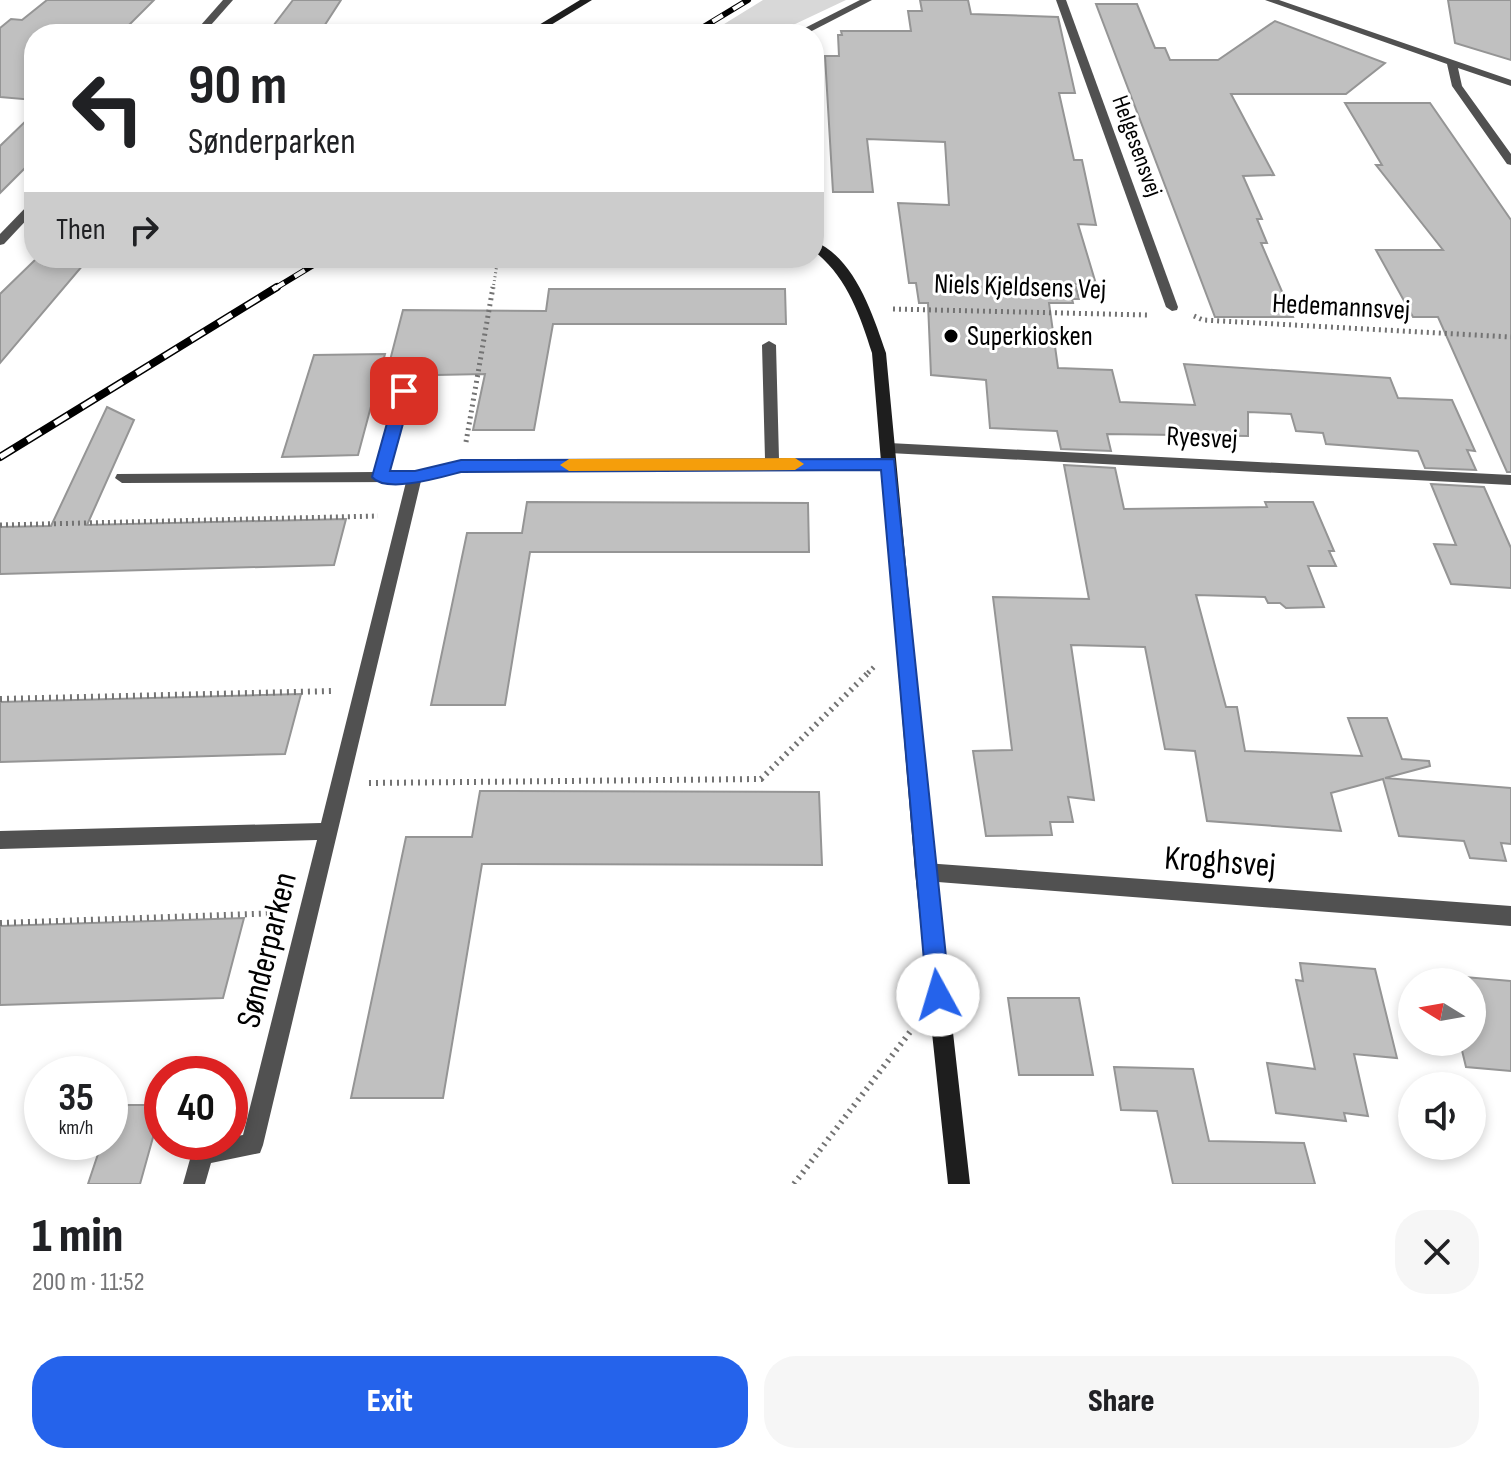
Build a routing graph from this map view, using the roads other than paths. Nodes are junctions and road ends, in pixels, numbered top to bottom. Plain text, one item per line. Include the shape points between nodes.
1 (228, 0) edge
2 (587, 0) edge
3 (867, 0) edge
4 (1061, 0) edge
5 (1270, 0) edge
6 (207, 24) edge
7 (546, 24) edge
8 (818, 24) edge
9 (1452, 64) junction
10 (1511, 83) edge
11 (1511, 162) edge
12 (24, 216) edge
13 (0, 241) edge
14 (824, 254) edge
15 (1172, 307) road end
16 (769, 345) dead end
17 (404, 391) dead end
18 (889, 456) junction
19 (772, 464) junction
20 (380, 477) junction
21 (415, 477) junction
22 (122, 478) dead end
23 (1511, 480) edge
24 (329, 831) junction
25 (0, 840) edge
26 (925, 872) junction
27 (1511, 916) edge
28 (194, 1184) edge
29 (959, 1184) edge

1 - 6 street
2 - 7 street
3 - 8 street
4 - 15 street, Helgesensvej
5 - 9 street
9 - 10 street
9 - 11 street via 1457,86
12 - 13 street
14 - 18 street via 845,273 879,353
16 - 19 street
17 - 20 street
18 - 19 street
18 - 23 street, Ryesvej
18 - 26 street
19 - 21 street via 461,466
20 - 21 street
20 - 22 street
21 - 24 street, Sønderparken
24 - 25 street, Sønderparken
24 - 28 street, Sønderparken via 252,1145 202,1153
26 - 27 street, Kroghsvej
26 - 29 street

